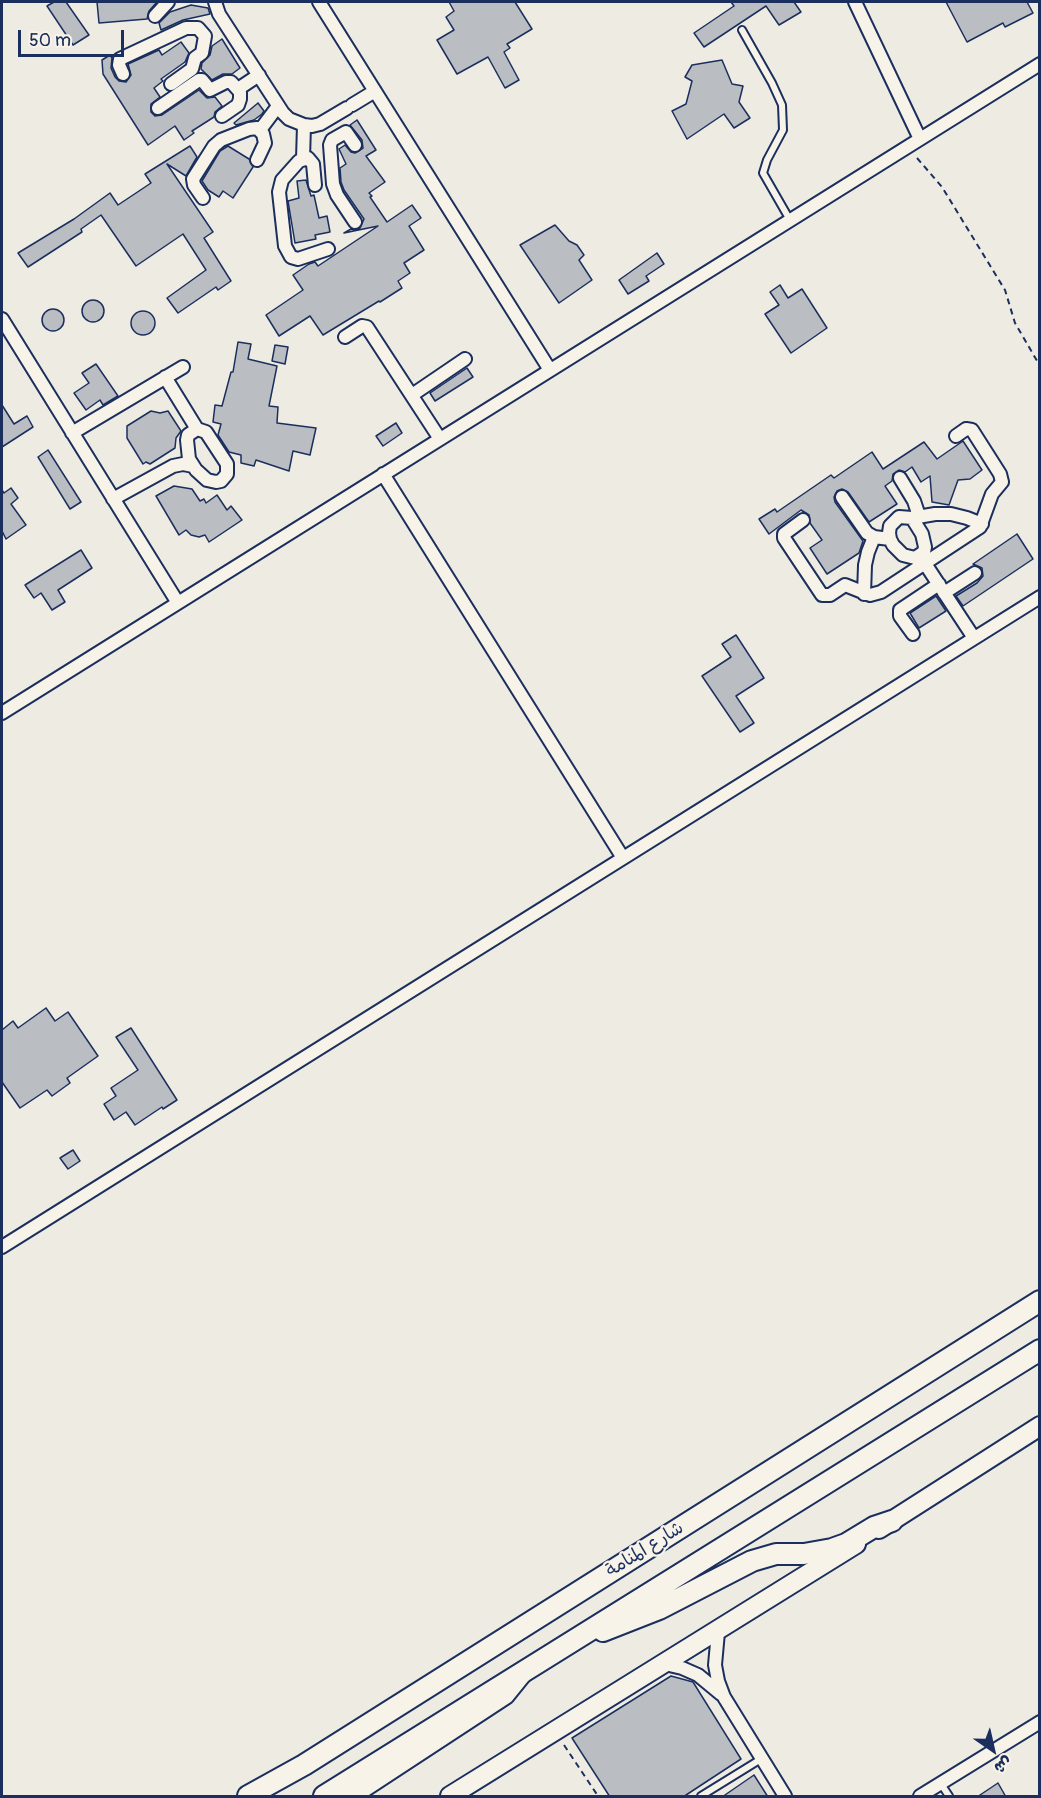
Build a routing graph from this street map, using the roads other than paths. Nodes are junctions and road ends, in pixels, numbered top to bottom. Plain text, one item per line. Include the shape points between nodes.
1 (168, 2) edge
2 (215, 2) edge
3 (319, 2) edge
4 (855, 2) edge
5 (154, 16) dead end
6 (223, 21) junction
7 (742, 30) dead end
8 (204, 33) junction
9 (1040, 64) edge
10 (123, 74) dead end
11 (259, 75) junction
12 (171, 84) dead end
13 (238, 89) junction
14 (375, 91) junction
15 (278, 106) junction
16 (158, 108) dead end
17 (222, 116) dead end
18 (328, 120) junction
19 (304, 125) junction
20 (260, 130) junction
21 (338, 136) junction
22 (920, 139) junction
23 (355, 145) dead end
24 (303, 159) junction
25 (258, 160) dead end
26 (315, 185) dead end
27 (203, 198) dead end
28 (790, 220) junction
29 (355, 222) dead end
30 (328, 249) dead end
31 (2, 319) edge
32 (345, 337) dead end
33 (465, 358) dead end
34 (183, 367) dead end
35 (550, 370) junction
36 (165, 377) junction
37 (411, 395) junction
38 (197, 429) junction
39 (72, 433) junction
40 (956, 436) dead end
41 (440, 439) junction
42 (193, 466) junction
43 (383, 474) junction
44 (900, 478) dead end
45 (842, 497) dead end
46 (113, 499) junction
47 (916, 517) junction
48 (803, 520) dead end
49 (982, 524) junction
50 (874, 537) junction
51 (890, 539) junction
52 (923, 560) junction
53 (975, 573) dead end
54 (941, 588) junction
55 (864, 594) junction
56 (1040, 597) edge
57 (178, 603) junction
58 (913, 634) dead end
59 (974, 638) junction
60 (2, 713) edge
61 (623, 858) junction
62 (2, 1247) edge
63 (1040, 1301) edge
64 (1040, 1350) edge
65 (1040, 1426) edge
66 (892, 1521) junction
67 (718, 1632) junction
68 (578, 1638) junction
69 (665, 1664) junction
70 (524, 1673) junction
71 (724, 1697) junction
72 (1040, 1722) edge
73 (761, 1759) junction
74 (941, 1784) junction
75 (248, 1797) edge
76 (324, 1797) edge
77 (351, 1797) edge
78 (450, 1797) edge
79 (701, 1797) edge
80 (784, 1797) edge
81 (920, 1797) edge
82 (949, 1797) edge

1 - 5 street
2 - 6 street
3 - 14 street
4 - 22 street
6 - 8 street
6 - 11 street
7 - 28 lane via 782,105 783,130 763,173
8 - 10 street via 190,27 122,58 118,62
8 - 12 street via 203,51 194,60 193,68
9 - 22 street
11 - 13 street
11 - 15 street
13 - 16 street via 229,81 210,90 199,80
13 - 17 street via 239,102
14 - 18 street
14 - 35 street
15 - 19 street via 289,119
15 - 20 street
18 - 19 street
18 - 21 street
19 - 24 street
20 - 25 street via 266,143
20 - 27 street via 249,129 214,146 193,179
21 - 23 street via 347,132
21 - 29 street via 330,143 332,178 337,195
22 - 28 street
24 - 26 street via 312,161
24 - 30 street via 284,177 279,188 285,246 291,257 298,259
28 - 35 street
31 - 39 street
32 - 37 street via 367,327
33 - 37 street
34 - 36 street
35 - 41 street
36 - 38 street
36 - 39 street
37 - 41 street
38 - 42 street via 187,440 187,455
38 - 42 street via 206,432 228,469 225,478 216,482 207,480
39 - 46 street
40 - 49 street via 966,429 972,430 1002,478
41 - 43 street
42 - 46 street via 173,466
43 - 57 street
43 - 61 street
44 - 47 street via 914,501
45 - 50 street
46 - 57 street
47 - 49 street via 951,514
47 - 51 street via 894,520
47 - 52 street via 924,540
48 - 55 street via 784,537 819,592 830,596 848,585
49 - 52 street
50 - 51 street
50 - 55 street via 865,565
51 - 52 street via 903,555
52 - 54 street
52 - 55 street via 881,592
53 - 54 street
54 - 58 street via 900,610
54 - 59 street
56 - 59 street
57 - 60 street
59 - 61 street
61 - 62 street
63 - 75 main road, شارع المنامة
64 - 68 main road
65 - 66 street
66 - 67 street
66 - 68 main road via 832,1549 764,1556 633,1621
67 - 69 street
67 - 71 street via 715,1665
68 - 70 main road
69 - 71 street via 698,1675
69 - 78 street
70 - 76 main road
70 - 77 street via 505,1695
71 - 73 street
72 - 74 street
73 - 79 lane
73 - 80 street
74 - 81 street
74 - 82 lane

